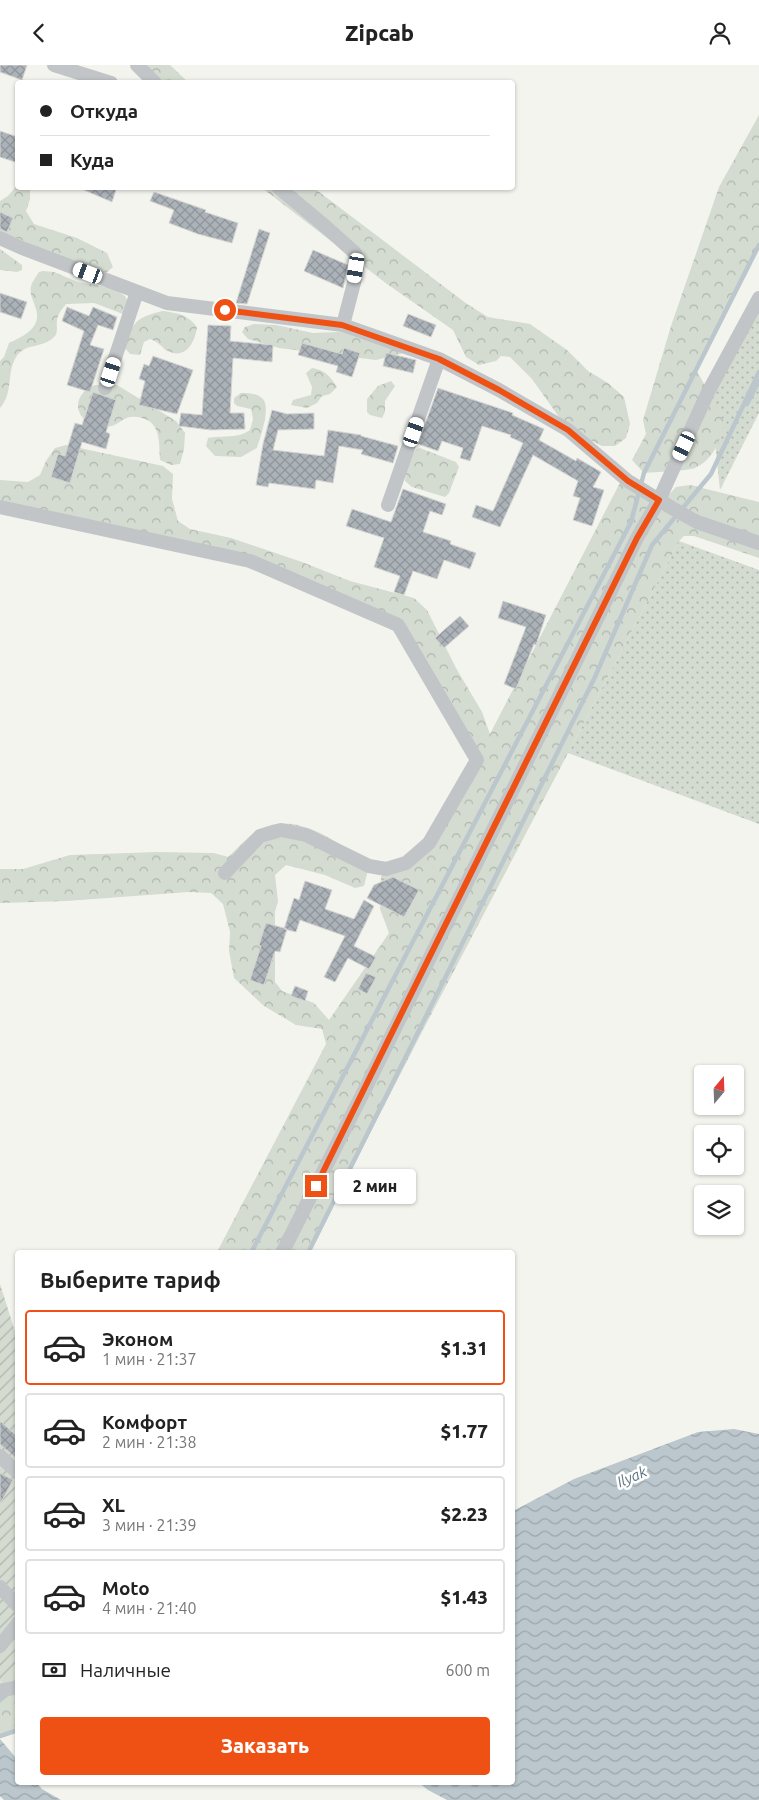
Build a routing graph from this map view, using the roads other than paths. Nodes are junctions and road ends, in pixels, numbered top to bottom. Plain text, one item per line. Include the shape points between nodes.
1 (54, 65) edge
2 (138, 65) edge
3 (102, 80) edge
4 (153, 80) edge
5 (282, 190) edge
6 (0, 238) edge
7 (137, 293) junction
8 (759, 298) edge
9 (342, 325) junction
10 (439, 359) junction
11 (105, 388) dead end
12 (659, 500) junction
13 (388, 505) dead end
14 (0, 507) edge
15 (759, 543) edge
16 (225, 873) dead end
17 (284, 1250) edge
18 (0, 1456) edge
19 (15, 1470) edge
20 (0, 1587) edge
21 (15, 1603) edge
22 (15, 1627) edge
23 (0, 1646) edge

1 - 3 street
2 - 4 street
5 - 9 street via 354,253 354,283
6 - 7 street
7 - 9 street via 167,303
7 - 11 street
8 - 12 street via 708,392
9 - 10 street
10 - 12 street via 568,430 628,481
10 - 13 street
12 - 15 street via 697,522
12 - 17 street via 637,538
14 - 16 street via 250,561 398,625 477,760 429,843 406,863 386,869 369,866 306,835 281,829 260,836
18 - 19 street
20 - 21 street
22 - 23 street

